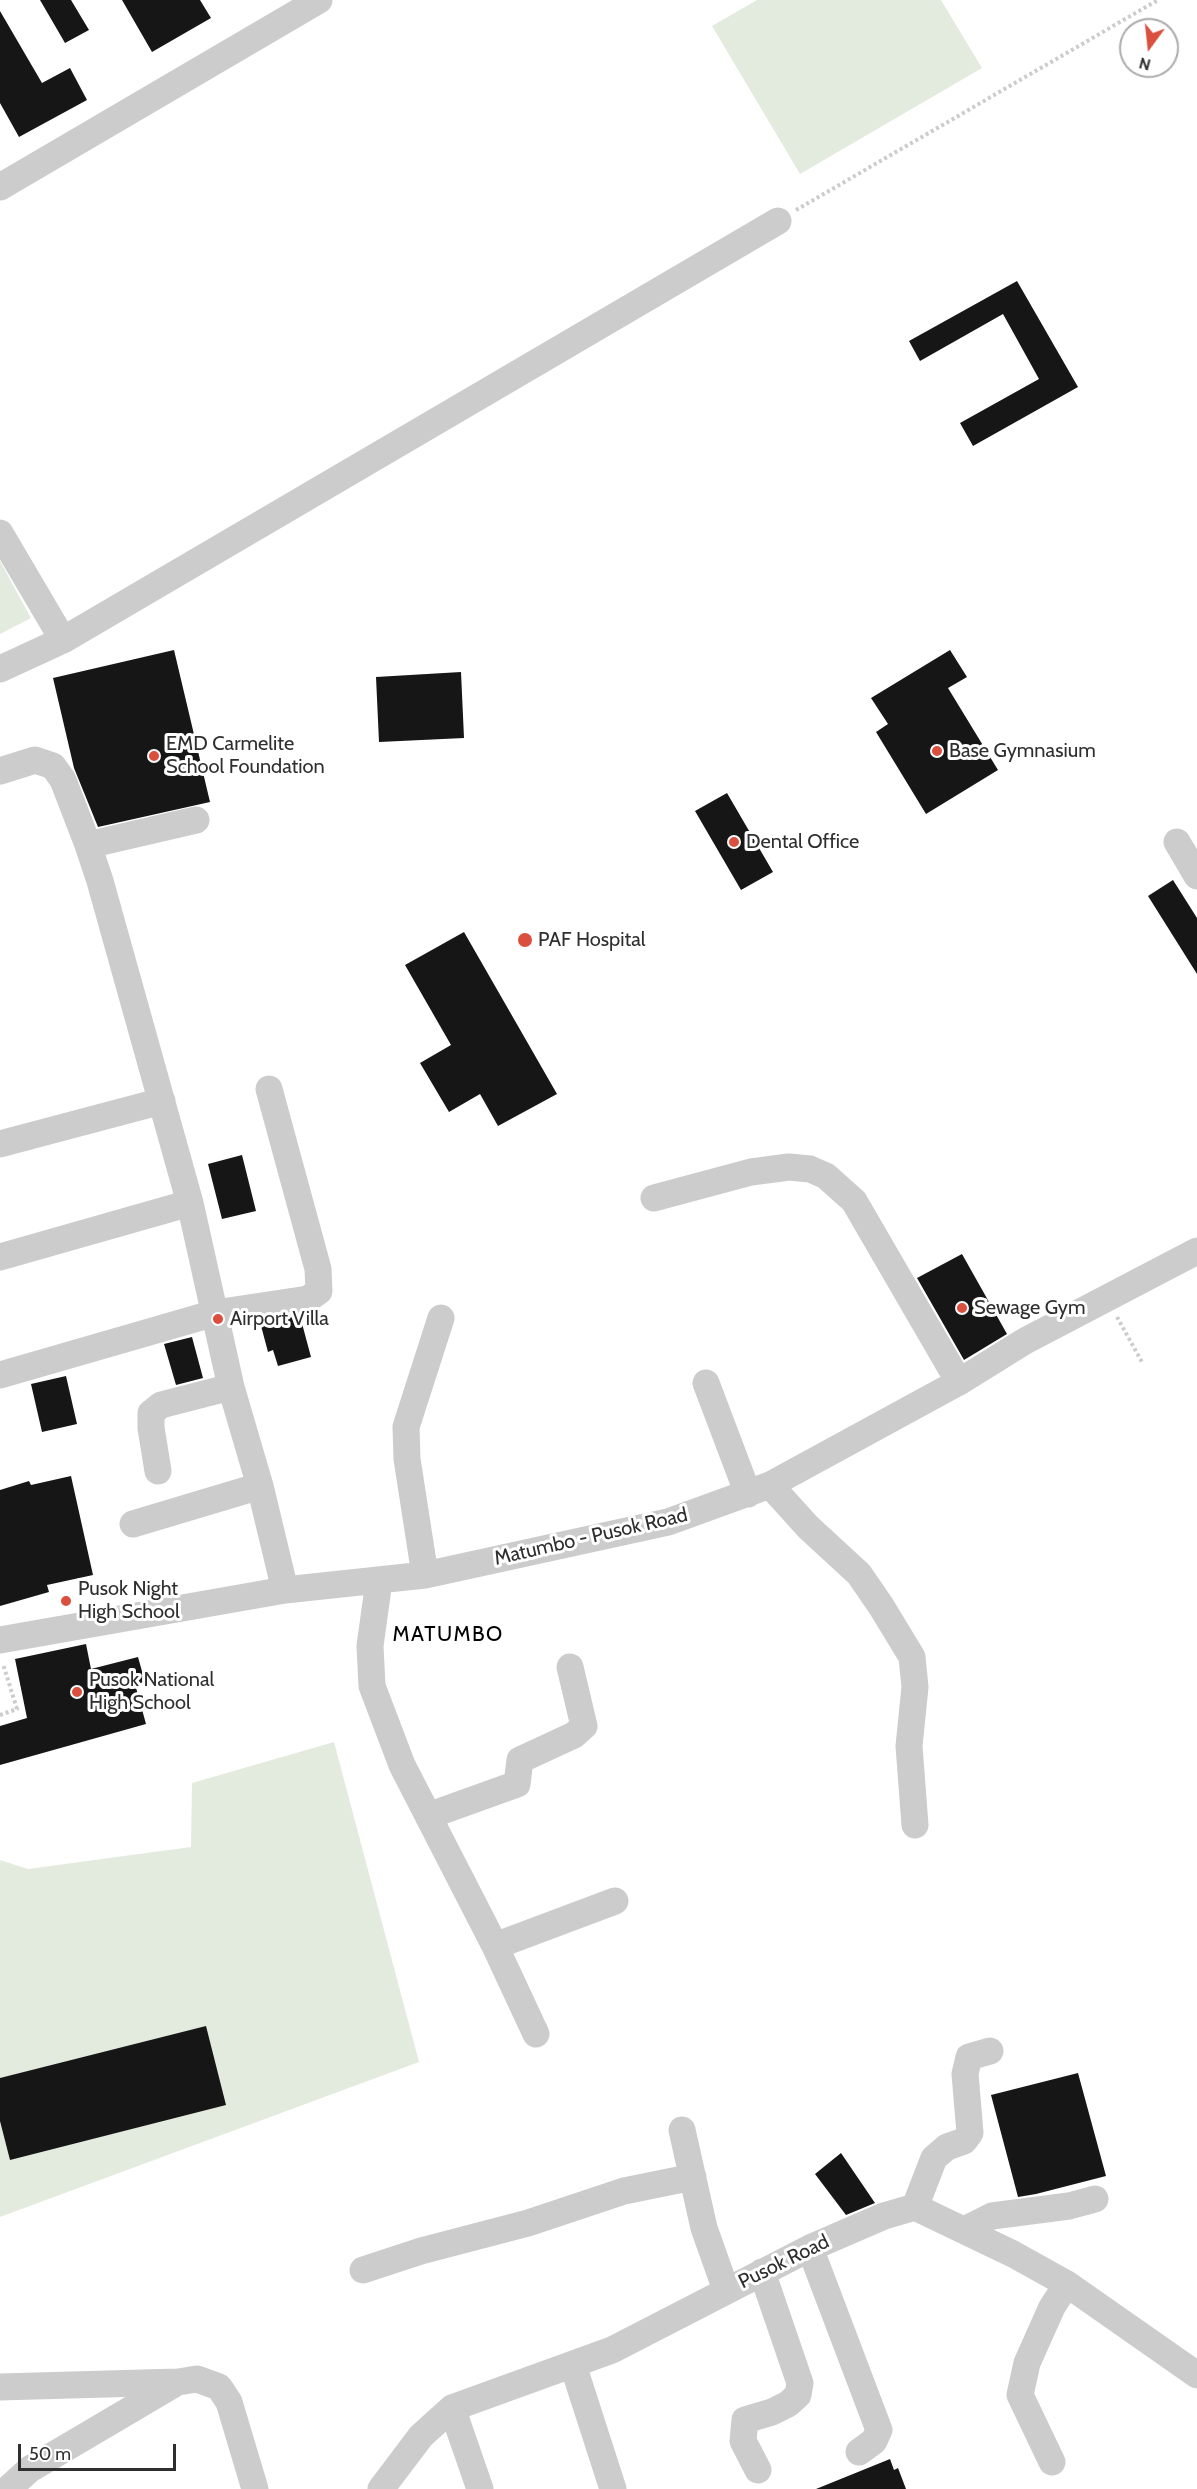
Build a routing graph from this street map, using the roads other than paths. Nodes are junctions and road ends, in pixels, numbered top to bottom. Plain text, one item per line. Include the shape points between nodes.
1 (319, 0) edge
2 (0, 187) edge
3 (778, 220) road end
4 (0, 533) edge
5 (63, 640) junction
6 (0, 669) edge
7 (0, 771) edge
8 (196, 820) dead end
9 (1177, 842) dead end
10 (88, 845) junction
11 (1197, 876) edge
12 (269, 1089) dead end
13 (162, 1101) junction
14 (0, 1144) edge
15 (654, 1198) dead end
16 (190, 1203) junction
17 (1197, 1251) edge
18 (0, 1257) edge
19 (214, 1313) junction
20 (441, 1318) dead end
21 (0, 1375) edge
22 (959, 1382) junction
23 (706, 1383) dead end
24 (231, 1387) junction
25 (158, 1471) dead end
26 (260, 1486) junction
27 (759, 1490) junction
28 (133, 1524) dead end
29 (425, 1575) junction
30 (379, 1581) junction
31 (285, 1590) junction
32 (0, 1640) edge
33 (570, 1667) dead end
34 (428, 1816) junction
35 (915, 1825) dead end
36 (615, 1901) dead end
37 (495, 1947) junction
38 (536, 2034) dead end
39 (990, 2051) dead end
40 (682, 2130) dead end
41 (693, 2177) junction
42 (1095, 2199) dead end
43 (915, 2207) junction
44 (964, 2230) junction
45 (810, 2248) junction
46 (363, 2270) dead end
47 (762, 2272) junction
48 (1067, 2283) junction
49 (726, 2290) junction
50 (573, 2365) junction
51 (1197, 2374) edge
52 (178, 2382) junction
53 (0, 2386) edge
54 (453, 2408) junction
55 (859, 2452) dead end
56 (1052, 2462) dead end
57 (758, 2470) dead end
58 (8, 2489) edge
59 (255, 2489) edge
60 (381, 2489) edge
61 (480, 2489) edge
62 (614, 2489) edge

1 - 2 street
3 - 5 street
4 - 5 street
5 - 6 street
7 - 10 street via 35,760 53,766 63,780
8 - 10 street
9 - 11 street
10 - 13 street
12 - 19 street via 318,1269 319,1291 308,1299
13 - 14 street
13 - 16 street
15 - 22 street via 751,1172 810,1169 826,1176 854,1201
16 - 18 street
16 - 19 street
17 - 22 street, Matumbo - Pusok Road via 1025,1341
19 - 21 street
19 - 24 street
20 - 29 street via 406,1427 406,1459
22 - 27 street, Matumbo - Pusok Road
23 - 27 street
24 - 25 street via 161,1405 151,1413
24 - 26 street
26 - 28 street
26 - 31 street
27 - 29 street, Matumbo - Pusok Road via 668,1522
27 - 35 street via 808,1527 859,1574 912,1657 915,1687 909,1746
29 - 30 street, Matumbo - Pusok Road
30 - 31 street, Matumbo - Pusok Road
30 - 34 street via 370,1646 372,1686 402,1765
31 - 32 street, Matumbo - Pusok Road
33 - 34 street via 584,1726 574,1735 520,1760 518,1784
34 - 37 street
36 - 37 street
37 - 38 street
39 - 43 street via 969,2057 965,2074 970,2133 964,2141 947,2147 934,2158
40 - 41 street
41 - 46 street via 624,2190 528,2223
41 - 49 street via 704,2228
42 - 44 street via 992,2216
43 - 44 street
43 - 45 street, Pusok Road
44 - 48 street
45 - 47 street, Pusok Road
45 - 55 street via 879,2430 874,2441
47 - 49 street, Pusok Road
47 - 57 street via 800,2383 798,2395 788,2404 745,2420 743,2441
48 - 51 street
48 - 56 street via 1027,2363 1020,2395
49 - 50 street, Pusok Road via 612,2350
50 - 54 street, Pusok Road
50 - 62 street
52 - 53 street
52 - 58 street via 30,2469
52 - 59 street via 197,2379 219,2387 229,2402
54 - 60 street, Pusok Road via 421,2436
54 - 61 street

